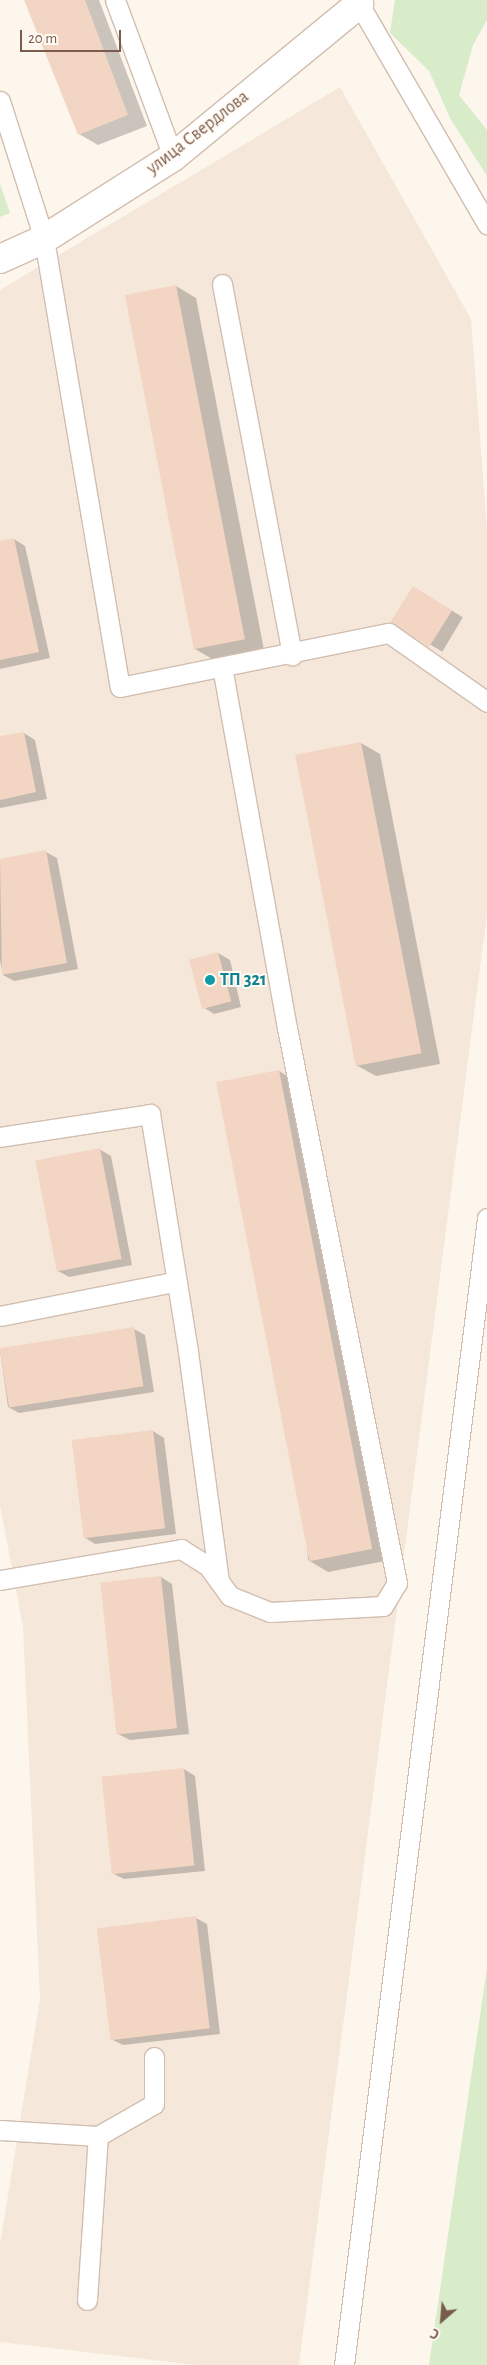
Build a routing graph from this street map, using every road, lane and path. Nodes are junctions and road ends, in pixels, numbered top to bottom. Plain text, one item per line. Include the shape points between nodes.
1 (115, 0) edge
2 (358, 1) edge
3 (0, 101) edge
4 (173, 157) junction
5 (487, 224) edge
6 (44, 239) junction
7 (0, 259) edge
8 (222, 284) dead end
9 (292, 654) junction
10 (222, 668) junction
11 (487, 702) edge
12 (0, 1137) edge
13 (487, 1218) edge
14 (174, 1282) junction
15 (0, 1316) edge
16 (0, 1580) edge
17 (219, 1581) junction
18 (154, 2057) dead end
19 (0, 2130) edge
20 (98, 2136) junction
21 (87, 2300) dead end
22 (344, 2365) edge

1 - 4 lane
2 - 4 street, улица Свердлова
2 - 5 lane
3 - 6 lane
4 - 6 street, улица Свердлова
6 - 7 street, улица Свердлова
6 - 10 lane via 120,687
8 - 9 lane
9 - 10 lane
9 - 11 lane via 389,633
10 - 17 lane via 287,1028 397,1583 383,1606 270,1612 230,1596
12 - 14 lane via 150,1114
13 - 22 lane
14 - 15 lane
14 - 17 lane via 188,1352
16 - 17 lane via 181,1549 208,1566
18 - 20 lane via 154,2104
19 - 20 lane
20 - 21 lane

